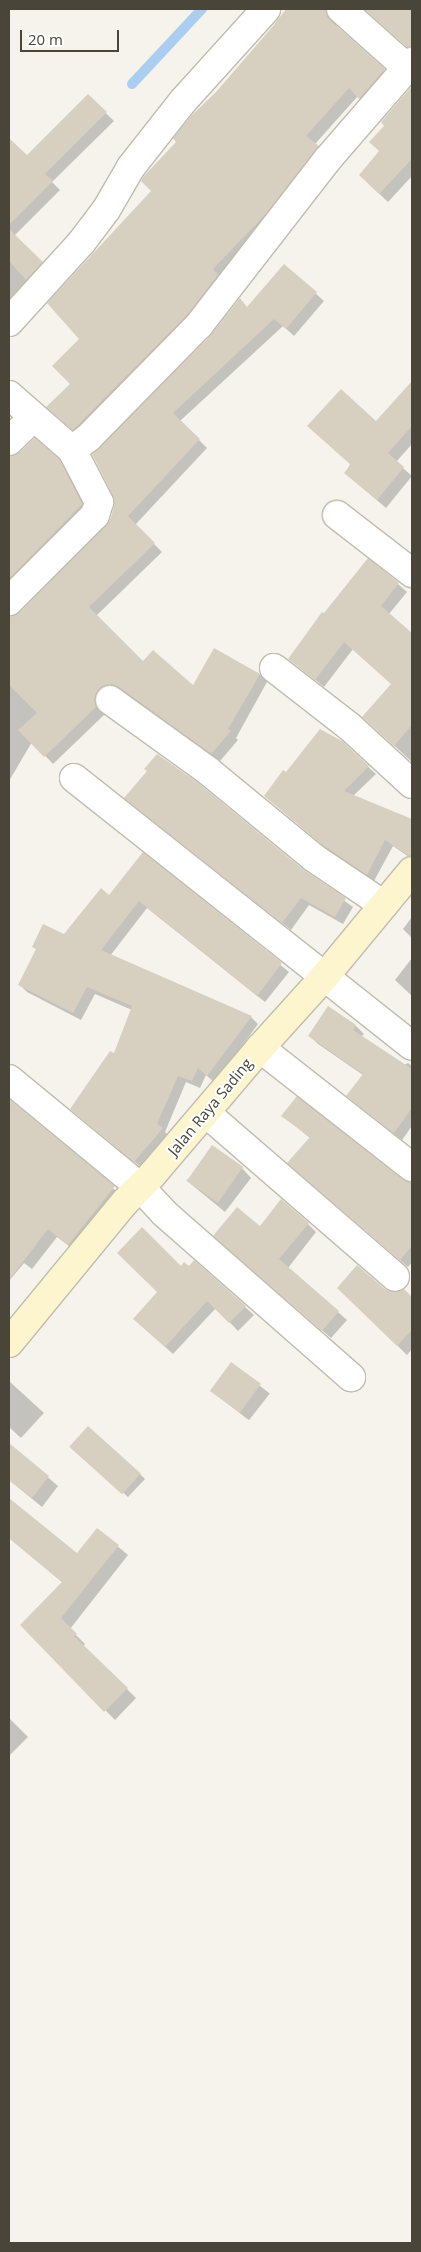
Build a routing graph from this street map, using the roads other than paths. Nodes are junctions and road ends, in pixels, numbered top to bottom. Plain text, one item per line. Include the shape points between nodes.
1 (266, 9) edge
2 (340, 9) edge
3 (409, 65) edge
4 (9, 322) edge
5 (9, 395) edge
6 (33, 418) junction
7 (9, 441) edge
8 (72, 450) junction
9 (337, 515) dead end
10 (412, 573) edge
11 (9, 601) edge
12 (274, 668) dead end
13 (110, 700) dead end
14 (74, 778) dead end
15 (412, 784) edge
16 (412, 871) edge
17 (384, 905) junction
18 (325, 976) junction
19 (412, 1046) edge
20 (260, 1048) junction
21 (9, 1079) edge
22 (206, 1113) junction
23 (412, 1167) edge
24 (140, 1187) junction
25 (395, 1277) dead end
26 (9, 1343) edge
27 (351, 1377) dead end

1 - 4 street via 183,101 131,167 106,210 81,243
2 - 3 street
3 - 8 street via 327,160 199,325
5 - 6 street
6 - 7 street
6 - 8 street
8 - 11 street via 99,502 95,515
9 - 10 street
12 - 15 street via 350,727
13 - 17 street via 207,770 314,858
14 - 18 street
16 - 17 street, Jalan Raya Sading
17 - 18 street, Jalan Raya Sading
18 - 19 street
18 - 20 street, Jalan Raya Sading
20 - 22 street, Jalan Raya Sading
20 - 23 street
21 - 24 street
22 - 24 street, Jalan Raya Sading
22 - 25 street
24 - 26 street, Jalan Raya Sading
24 - 27 street via 164,1213

